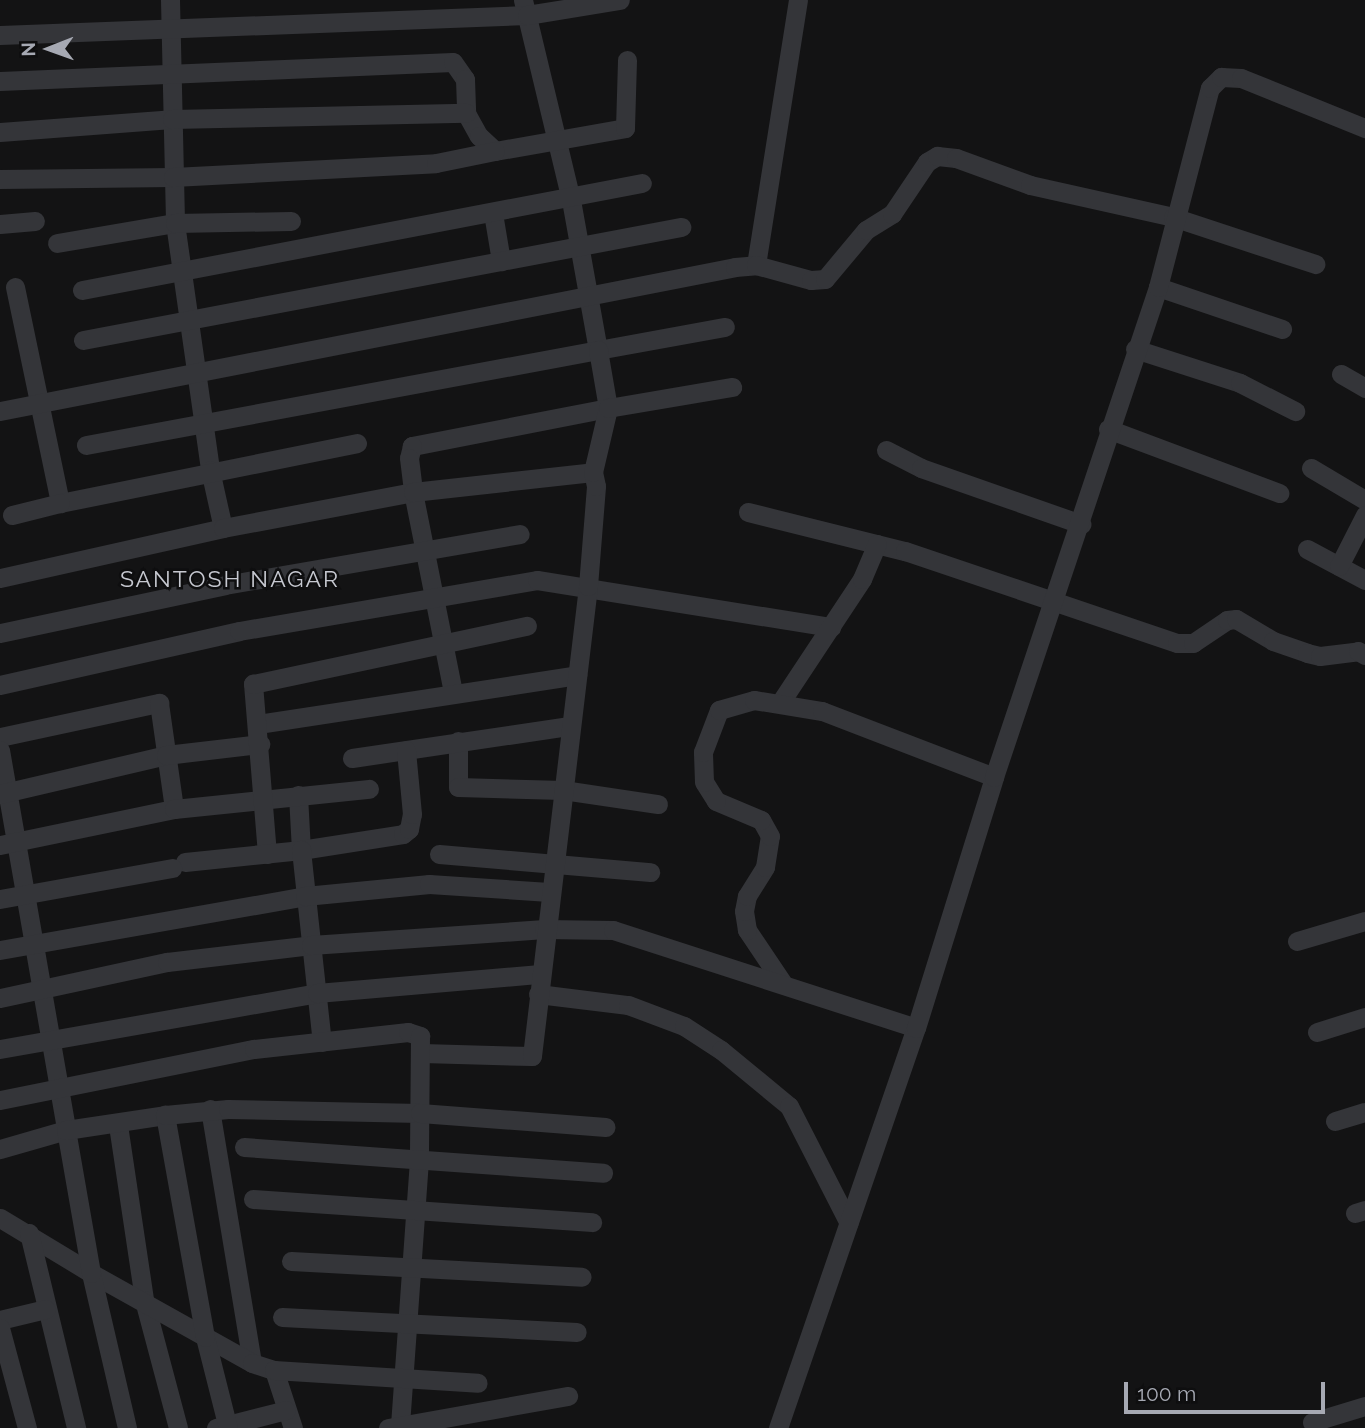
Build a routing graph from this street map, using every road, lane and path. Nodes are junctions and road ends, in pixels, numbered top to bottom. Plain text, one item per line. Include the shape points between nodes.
1 (170, 0) edge
2 (620, 0) edge
3 (798, 0) edge
4 (525, 7) edge
5 (172, 28) junction
6 (0, 35) edge
7 (627, 60) dead end
8 (171, 74) junction
9 (0, 81) edge
10 (466, 113) junction
11 (172, 119) junction
12 (1365, 128) edge
13 (0, 132) edge
14 (558, 140) junction
15 (495, 150) junction
16 (173, 177) junction
17 (0, 179) edge
18 (642, 183) dead end
19 (571, 200) junction
20 (493, 213) junction
21 (1173, 217) junction
22 (35, 221) dead end
23 (291, 221) dead end
24 (175, 223) junction
25 (0, 224) edge
26 (681, 227) dead end
27 (57, 243) dead end
28 (579, 246) junction
29 (501, 261) junction
30 (1315, 264) dead end
31 (756, 265) junction
32 (181, 270) junction
33 (15, 287) dead end
34 (1157, 287) junction
35 (82, 290) dead end
36 (589, 298) junction
37 (189, 320) junction
38 (725, 327) dead end
39 (1282, 329) dead end
40 (83, 340) dead end
41 (1135, 349) junction
42 (598, 350) junction
43 (197, 374) junction
44 (1341, 374) dead end
45 (732, 387) dead end
46 (1365, 388) edge
47 (41, 402) junction
48 (608, 408) junction
49 (0, 411) edge
50 (1295, 411) dead end
51 (203, 421) junction
52 (1108, 429) junction
53 (358, 443) dead end
54 (86, 444) dead end
55 (886, 450) dead end
56 (1311, 468) dead end
57 (210, 470) junction
58 (593, 472) junction
59 (413, 492) junction
60 (1279, 493) dead end
61 (1365, 500) edge
62 (60, 503) junction
63 (748, 512) dead end
64 (12, 515) dead end
65 (1365, 515) edge
66 (1081, 524) junction
67 (223, 528) junction
68 (520, 534) dead end
69 (877, 544) junction
70 (424, 547) junction
71 (1307, 549) dead end
72 (1339, 566) junction
73 (0, 578) edge
74 (1365, 580) edge
75 (588, 586) junction
76 (433, 600) junction
77 (1055, 603) junction
78 (527, 626) dead end
79 (831, 627) junction
80 (0, 633) edge
81 (442, 643) junction
82 (1365, 655) edge
83 (577, 675) junction
84 (0, 685) edge
85 (453, 692) junction
86 (779, 703) junction
87 (570, 726) junction
88 (259, 734) junction
89 (0, 737) edge
90 (458, 741) junction
91 (0, 750) edge
92 (406, 750) junction
93 (166, 755) junction
94 (352, 758) dead end
95 (993, 777) junction
96 (369, 789) dead end
97 (563, 790) junction
98 (4, 793) edge
99 (298, 795) junction
100 (263, 798) junction
101 (658, 804) dead end
102 (174, 809) junction
103 (8, 843) edge
104 (301, 850) junction
105 (439, 853) dead end
106 (267, 854) junction
107 (554, 860) junction
108 (650, 872) dead end
109 (549, 892) junction
110 (25, 895) junction
111 (305, 896) junction
112 (0, 899) edge
113 (1365, 921) edge
114 (544, 929) junction
115 (1297, 941) dead end
116 (32, 944) junction
117 (311, 945) junction
118 (0, 950) edge
119 (782, 982) junction
120 (539, 984) junction
121 (40, 989) junction
122 (317, 993) junction
123 (0, 998) edge
124 (1365, 1017) edge
125 (916, 1028) junction
126 (1317, 1032) dead end
127 (47, 1038) junction
128 (322, 1042) junction
129 (0, 1049) edge
130 (422, 1053) junction
131 (56, 1088) junction
132 (0, 1100) edge
133 (210, 1109) junction
134 (1365, 1112) edge
135 (420, 1113) junction
136 (165, 1115) junction
137 (1335, 1121) dead end
138 (118, 1125) junction
139 (605, 1127) dead end
140 (66, 1130) junction
141 (244, 1147) dead end
142 (0, 1149) edge
143 (419, 1160) junction
144 (603, 1172) dead end
145 (253, 1199) dead end
146 (416, 1210) junction
147 (0, 1218) edge
148 (592, 1222) dead end
149 (849, 1223) junction
150 (29, 1233) junction
151 (291, 1261) dead end
152 (413, 1268) junction
153 (91, 1273) junction
154 (582, 1277) dead end
155 (144, 1300) junction
156 (46, 1309) junction
157 (282, 1317) dead end
158 (0, 1320) edge
159 (409, 1324) junction
160 (0, 1328) edge
161 (577, 1332) dead end
162 (205, 1336) junction
163 (252, 1363) junction
164 (274, 1370) junction
165 (404, 1379) junction
166 (478, 1383) dead end
167 (568, 1396) dead end
168 (1365, 1406) edge
169 (505, 1418) edge
170 (290, 1419) edge
171 (457, 1422) edge
172 (1312, 1422) dead end
173 (223, 1427) edge
174 (395, 1427) edge
175 (27, 1428) edge
176 (76, 1428) edge
177 (127, 1428) edge
178 (178, 1428) edge
179 (778, 1428) edge

1 - 5 street
2 - 4 street
3 - 31 street
4 - 5 street
4 - 14 street
5 - 6 street
5 - 8 street
7 - 14 street via 625,128
8 - 9 street
8 - 10 street via 453,62 465,79
8 - 11 street
10 - 11 street
10 - 15 street via 479,136
11 - 13 street
11 - 16 street
12 - 21 street via 1241,78 1221,77 1210,88
14 - 15 street
14 - 19 street
15 - 16 street via 436,163
16 - 17 street
16 - 24 street
18 - 19 street
19 - 20 street
19 - 28 street
20 - 29 street
20 - 32 street
21 - 30 street
21 - 31 street via 1030,185 956,158 937,156 927,162 892,214 866,230 825,279 811,281
21 - 34 street
22 - 25 street
23 - 24 street
24 - 27 street
24 - 32 street
26 - 28 street
28 - 29 street
28 - 36 street
29 - 37 street
31 - 36 street
32 - 35 street
32 - 37 street
33 - 47 street
34 - 39 street
34 - 41 street
36 - 42 street
36 - 43 street
37 - 40 street
37 - 43 street
38 - 42 street
41 - 50 street via 1240,383
41 - 52 street
42 - 48 street
42 - 51 street
43 - 47 street
43 - 51 street
44 - 46 street
45 - 48 street
47 - 49 street
47 - 62 street
48 - 58 street
48 - 59 street via 422,440 412,446 409,457
51 - 54 street
51 - 57 street
52 - 60 street
52 - 66 street
53 - 57 street
55 - 66 street via 922,468
56 - 61 street
57 - 62 street
57 - 67 street
58 - 59 street
58 - 75 street via 597,478
59 - 67 street
59 - 70 street
62 - 64 street
63 - 69 street
65 - 72 street
66 - 77 street
67 - 73 street
68 - 70 street
69 - 77 street
69 - 79 street via 862,579
70 - 76 street
70 - 80 street
71 - 72 street
72 - 74 street
75 - 76 street via 537,580
75 - 79 street
75 - 83 street
76 - 81 street
76 - 84 street via 239,631
77 - 82 street via 1177,643 1193,643 1227,621 1237,620 1273,641 1307,653 1357,651
77 - 95 street
78 - 81 street
79 - 86 street
81 - 85 street
81 - 88 street via 253,684
83 - 85 street
83 - 87 street
85 - 88 street
86 - 95 street via 822,711
86 - 119 street via 754,700 719,710 703,752 709,794 761,820 770,836 765,867 747,896 744,911 747,930
87 - 90 street
87 - 97 street
88 - 93 street
88 - 100 street
89 - 93 street via 159,703
90 - 92 street
90 - 97 street via 458,787
91 - 98 street
92 - 94 street
92 - 104 street via 412,814 409,829
93 - 98 street
93 - 102 street
95 - 125 street
96 - 99 street
97 - 101 street
97 - 107 street
98 - 103 street
99 - 100 street
99 - 104 street
100 - 102 street
100 - 106 street
102 - 103 street
103 - 110 street
104 - 106 street
104 - 111 street
105 - 107 street
106 - 110 street via 178,865
107 - 108 street
107 - 109 street
109 - 111 street via 429,884
109 - 114 street
110 - 112 street
110 - 116 street
111 - 116 street
111 - 117 street
113 - 115 street
114 - 117 street
114 - 119 street via 613,930
114 - 120 street
116 - 118 street
116 - 121 street
117 - 121 street via 167,962
117 - 122 street
119 - 125 street
120 - 122 street
120 - 130 street via 533,1056
120 - 149 street via 628,1005 684,1026 721,1050 789,1105
121 - 123 street
121 - 127 street
122 - 127 street
122 - 128 street
124 - 126 street
125 - 149 street
127 - 129 street
127 - 131 street
128 - 130 street via 408,1032 420,1037
128 - 131 street via 254,1049
130 - 135 street
131 - 132 street
131 - 140 street
133 - 135 street
133 - 136 street
133 - 163 street
134 - 137 street
135 - 139 street
135 - 143 street
136 - 138 street
136 - 162 street
138 - 140 street
138 - 155 street
140 - 142 street
140 - 153 street
141 - 143 street
143 - 144 street
143 - 146 street
145 - 146 street
146 - 148 street
146 - 152 street
147 - 150 street
149 - 179 street
150 - 153 street
150 - 156 street
151 - 152 street
152 - 154 street
152 - 159 street
153 - 155 street
153 - 177 street
155 - 162 street
155 - 178 street
156 - 158 street
156 - 176 street
157 - 159 street
159 - 161 street
159 - 165 street
160 - 175 street
162 - 163 street
162 - 173 street
163 - 164 street
164 - 165 street
164 - 170 street
165 - 166 street
165 - 174 street
167 - 169 street
168 - 172 street
169 - 171 street
170 - 173 street
171 - 174 street

